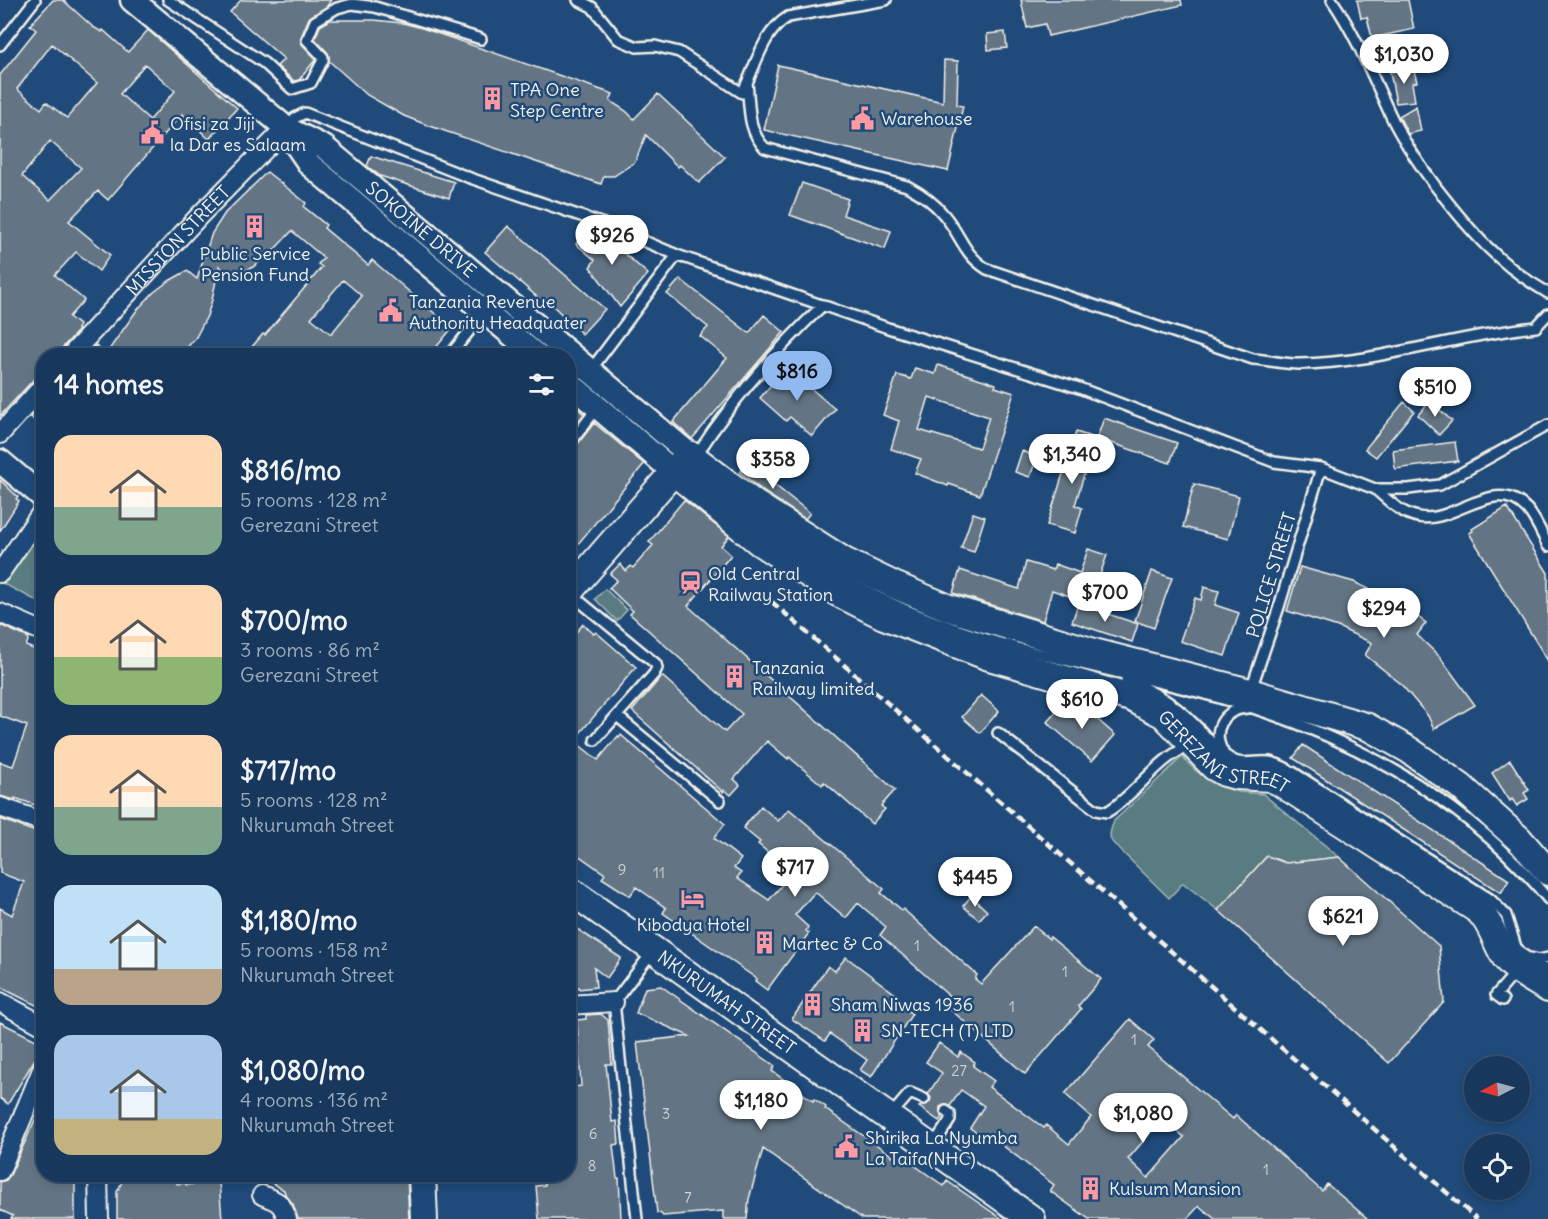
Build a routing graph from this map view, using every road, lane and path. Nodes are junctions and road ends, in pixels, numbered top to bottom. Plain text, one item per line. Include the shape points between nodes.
1 (36, 0) edge
2 (132, 0) edge
3 (168, 0) edge
4 (578, 0) edge
5 (886, 0) edge
6 (1332, 0) edge
7 (481, 39) dead end
8 (0, 45) edge
9 (747, 83) junction
10 (286, 128) junction
11 (677, 255) junction
12 (1548, 293) edge
13 (823, 306) junction
14 (485, 312) junction
15 (1548, 314) edge
16 (77, 348) edge
17 (456, 348) edge
18 (526, 348) edge
19 (562, 348) edge
20 (576, 360) edge
21 (589, 371) junction
22 (576, 389) edge
23 (36, 395) edge
24 (598, 407) junction
25 (1548, 425) edge
26 (0, 434) edge
27 (576, 436) edge
28 (0, 461) edge
29 (686, 464) junction
30 (1321, 468) junction
31 (709, 485) dead end
32 (1375, 489) junction
33 (36, 491) edge
34 (36, 521) edge
35 (1548, 546) edge
36 (0, 573) edge
37 (576, 584) edge
38 (576, 598) edge
39 (0, 613) edge
40 (36, 629) edge
41 (1099, 669) junction
42 (1254, 701) junction
43 (617, 716) junction
44 (998, 733) dead end
45 (595, 740) dead end
46 (1192, 745) junction
47 (1229, 758) junction
48 (720, 801) dead end
49 (0, 807) edge
50 (36, 819) edge
51 (1548, 872) edge
52 (576, 895) edge
53 (1548, 899) edge
54 (654, 950) junction
55 (1548, 958) edge
56 (1520, 962) junction
57 (1548, 971) edge
58 (1548, 989) edge
59 (1503, 1000) dead end
60 (0, 1002) edge
61 (614, 1002) junction
62 (576, 1004) edge
63 (36, 1022) edge
64 (36, 1084) edge
65 (924, 1099) dead end
66 (946, 1112) dead end
67 (889, 1117) junction
68 (932, 1147) junction
69 (0, 1171) edge
70 (98, 1182) edge
71 (422, 1182) edge
72 (262, 1195) dead end
73 (99, 1219) edge
74 (287, 1219) edge
75 (424, 1219) edge
76 (637, 1219) edge
77 (1032, 1219) edge

1 - 8 lane
2 - 10 street, SOKOINE DRIVE
3 - 7 lane via 264,63 292,88 311,83 323,60 307,40 315,21 352,4 375,7
4 - 9 lane via 592,8 618,39 637,47 655,46 679,52 742,93
5 - 9 lane via 788,17 771,31
6 - 12 lane via 1420,166 1479,240 1504,264
9 - 15 lane via 752,128 765,148 907,186 927,197 945,216 974,261 987,269 1253,359 1299,364 1363,358 1536,327
10 - 11 lane via 305,113
10 - 14 street, SOKOINE DRIVE via 310,165
10 - 16 street, MISSION STREET
10 - 19 street, SOKOINE DRIVE via 324,147
11 - 13 lane
11 - 21 lane
13 - 29 lane via 752,378
13 - 30 lane via 1079,388 1274,462
14 - 17 lane
14 - 18 street, SOKOINE DRIVE
20 - 21 street, SOKOINE DRIVE
21 - 29 street, SOKOINE DRIVE
22 - 24 street
23 - 26 street
24 - 27 lane
24 - 29 street
25 - 32 lane via 1440,485
28 - 33 street
29 - 37 main road
29 - 42 main road via 844,561 903,589 949,608
29 - 46 main road, GEREZANI STREET via 759,542 836,592 884,616 986,656 1131,698 1164,715
30 - 32 lane
30 - 42 lane, POLICE STREET
31 - 41 lane via 797,551 878,598 988,640
32 - 35 lane via 1404,513 1419,518 1434,518 1492,496 1514,499 1528,510
34 - 36 street
38 - 43 lane via 656,664 654,674
39 - 40 street
41 - 42 lane via 1216,697
41 - 47 lane via 1173,704
42 - 47 lane via 1231,712 1220,725 1218,743
42 - 51 main road via 1368,727 1409,750 1492,813
42 - 53 lane via 1367,754 1439,797 1513,861
43 - 45 lane
43 - 48 lane
44 - 46 lane via 1096,810 1107,812 1177,750
46 - 56 main road, GEREZANI STREET via 1225,773 1279,782 1479,911 1507,960
47 - 56 lane via 1246,764 1278,764 1291,771 1490,899 1509,921
49 - 50 street
52 - 54 main road, NKURUMAH STREET
54 - 61 lane
54 - 67 main road, NKURUMAH STREET
55 - 56 lane
56 - 57 lane
56 - 58 main road, GEREZANI STREET
56 - 59 lane via 1496,995
60 - 63 street
61 - 62 street
61 - 76 lane
64 - 69 street
65 - 67 lane via 908,1094
66 - 68 lane via 950,1120
67 - 68 main road, NKURUMAH STREET
68 - 77 main road, NKURUMAH STREET
70 - 73 street
71 - 75 main road
72 - 74 street via 278,1202

